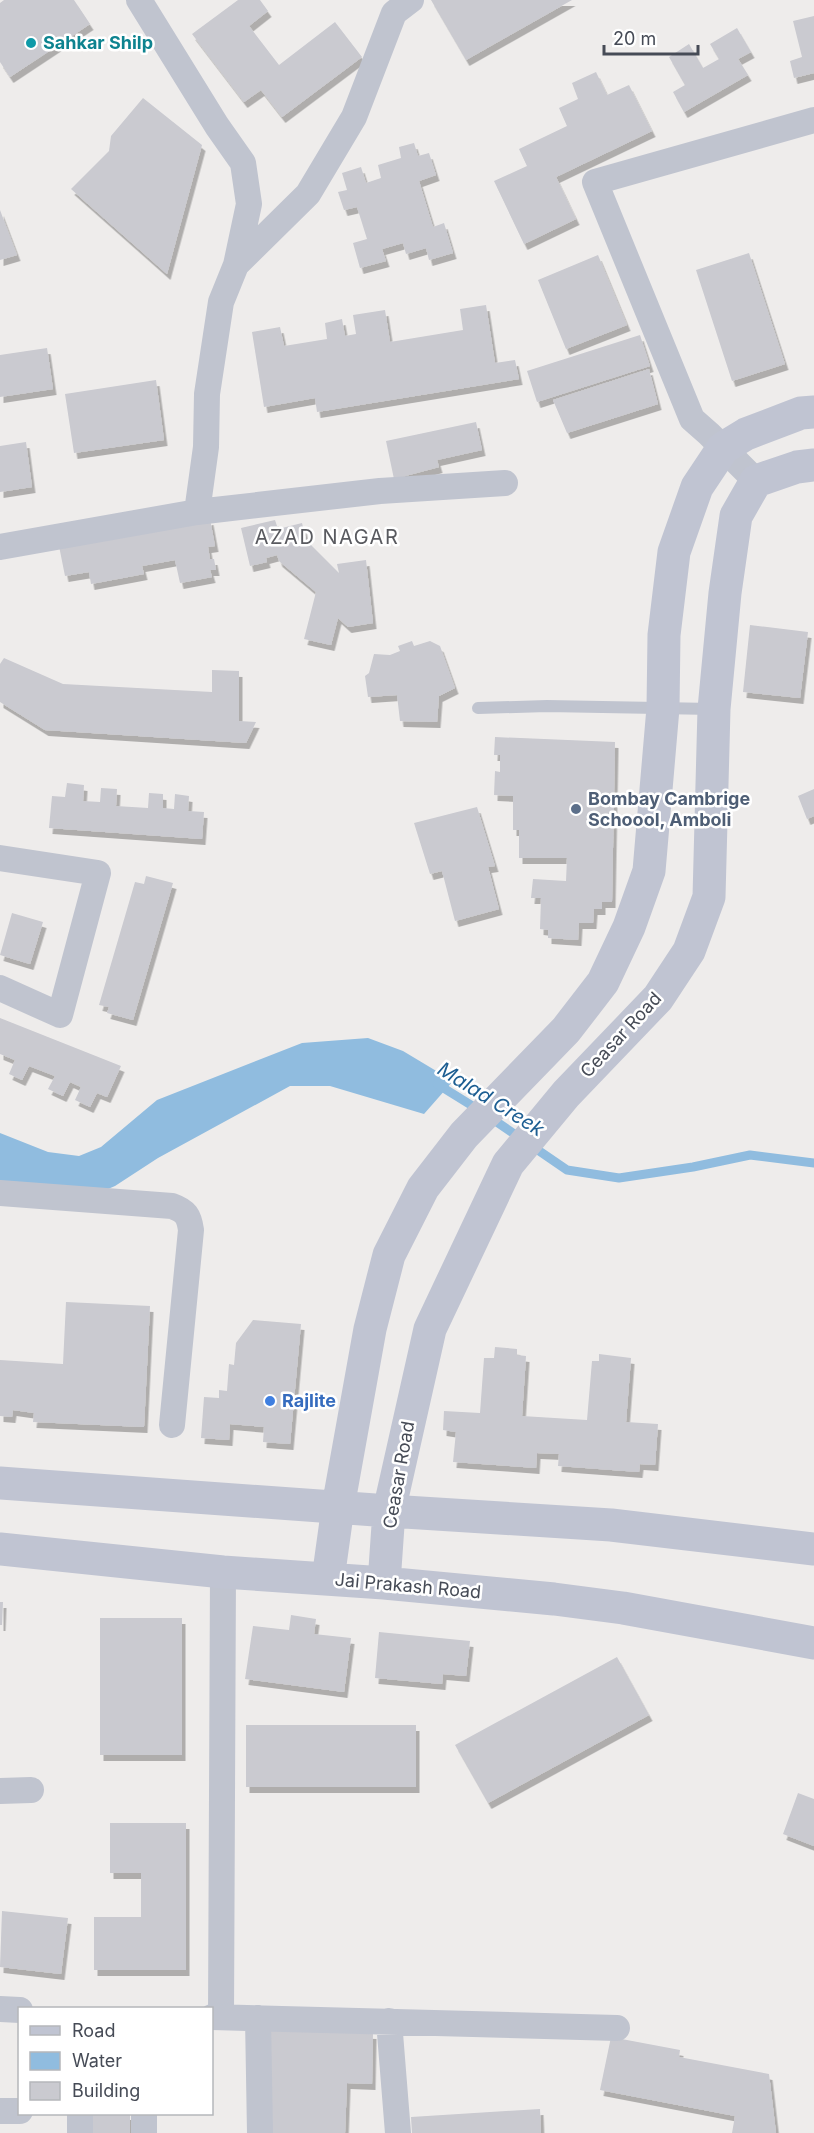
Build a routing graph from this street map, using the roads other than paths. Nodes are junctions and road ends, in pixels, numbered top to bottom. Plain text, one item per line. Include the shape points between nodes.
1 (139, 0) edge
2 (411, 0) edge
3 (814, 120) edge
4 (236, 265) junction
5 (814, 412) edge
6 (723, 448) junction
7 (814, 465) edge
8 (756, 481) junction
9 (505, 483) dead end
10 (198, 512) junction
11 (0, 547) edge
12 (478, 708) dead end
13 (663, 708) junction
14 (714, 709) junction
15 (0, 858) edge
16 (0, 988) edge
17 (566, 1030) junction
18 (601, 1058) junction
19 (0, 1193) edge
20 (172, 1425) dead end
21 (0, 1483) edge
22 (338, 1507) junction
23 (389, 1511) junction
24 (0, 1549) edge
25 (814, 1549) edge
26 (223, 1572) junction
27 (328, 1580) junction
28 (384, 1583) junction
29 (814, 1643) edge
30 (31, 1790) dead end
31 (0, 1791) edge
32 (0, 2009) edge
33 (18, 2010) edge
34 (216, 2017) edge
35 (258, 2018) junction
36 (389, 2021) junction
37 (618, 2028) dead end
38 (18, 2110) edge
39 (0, 2111) edge
40 (80, 2115) edge
41 (144, 2115) edge
42 (80, 2133) edge
43 (144, 2133) edge
44 (260, 2133) edge
45 (399, 2133) edge

1 - 4 street via 243,163 249,204
2 - 4 street via 394,12 354,117 308,194
3 - 6 street via 595,182 692,420
4 - 10 street via 221,302 207,394 206,447
5 - 6 main road via 801,413 746,434
6 - 8 street
6 - 13 main road via 697,488 674,552 664,635
7 - 8 main road
8 - 14 main road, Ceasar Road via 736,516
9 - 10 street via 380,491
10 - 11 street
12 - 13 lane
13 - 14 lane
13 - 17 main road via 649,871 603,982
14 - 18 main road, Ceasar Road via 709,897 688,951 658,998
15 - 16 street via 98,873 60,1015
17 - 18 main road
17 - 22 main road via 468,1131 423,1188 389,1255 370,1329
18 - 23 main road, Ceasar Road via 508,1164 430,1329
19 - 20 street via 172,1206 189,1217 192,1230
21 - 22 main road
22 - 23 main road
22 - 27 main road
23 - 25 main road via 611,1525
23 - 28 main road, Ceasar Road
24 - 26 main road, Jai Prakash Road
26 - 27 main road, Jai Prakash Road
26 - 34 street
27 - 28 main road, Jai Prakash Road
28 - 29 main road, Jai Prakash Road via 623,1608
30 - 31 street
32 - 33 street
34 - 35 street
35 - 36 street
35 - 44 street
36 - 37 street
36 - 45 street
38 - 39 street
40 - 42 street
41 - 43 street

